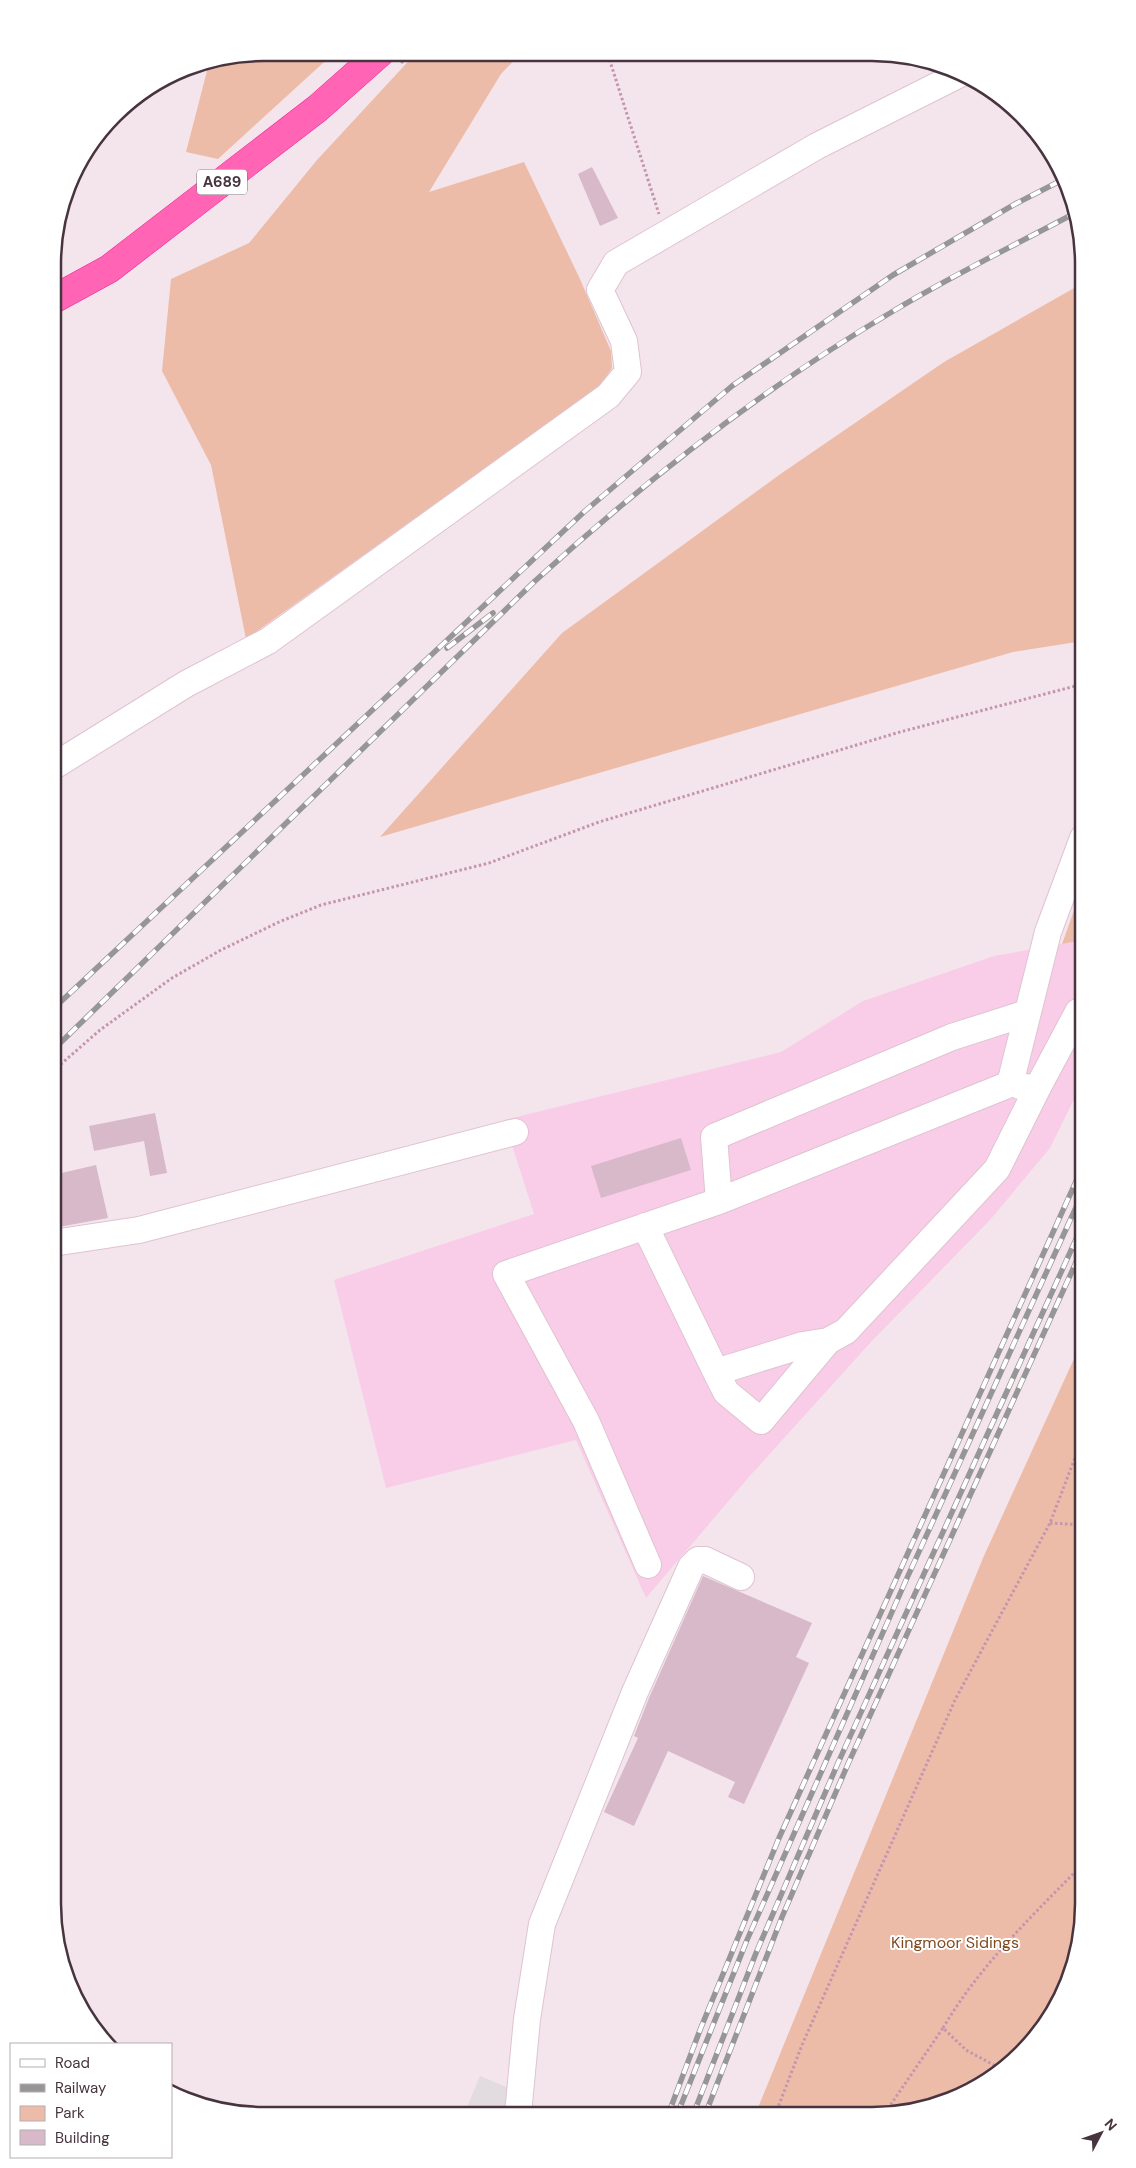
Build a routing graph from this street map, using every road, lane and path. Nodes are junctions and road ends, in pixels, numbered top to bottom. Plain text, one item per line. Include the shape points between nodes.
1 (371, 61) edge
2 (610, 61) edge
3 (952, 78) edge
4 (665, 234) junction
5 (61, 295) edge
6 (1075, 686) edge
7 (61, 762) edge
8 (1075, 859) edge
9 (1027, 1013) junction
10 (1075, 1018) edge
11 (61, 1064) edge
12 (1010, 1084) junction
13 (1037, 1090) junction
14 (515, 1132) dead end
15 (719, 1201) junction
16 (645, 1226) junction
17 (61, 1242) edge
18 (828, 1341) junction
19 (716, 1372) junction
20 (1075, 1458) edge
21 (1050, 1523) junction
22 (1075, 1525) edge
23 (648, 1565) dead end
24 (741, 1577) dead end
25 (1075, 1872) edge
26 (943, 2028) junction
27 (994, 2065) edge
28 (890, 2106) edge
29 (519, 2107) edge
30 (778, 2107) edge

1 - 5 highway, A689 via 318,108 109,269
2 - 4 path
3 - 4 street via 817,146
4 - 7 street via 616,263 600,290 624,341 628,372 608,396 268,641 186,684
6 - 11 path via 900,732 599,822 489,863 322,905 271,926 172,978 100,1030
8 - 9 street via 1048,932
9 - 12 street
9 - 15 street via 952,1037 714,1137
10 - 13 street
12 - 13 street
12 - 15 street
13 - 18 street via 997,1169 846,1331
14 - 17 street via 138,1230
15 - 16 street
16 - 19 street
16 - 23 street via 506,1274 586,1421
18 - 19 street via 803,1345
18 - 19 street via 761,1421 726,1392
20 - 21 path
21 - 22 path
21 - 30 path via 955,1700 802,2044
24 - 29 street via 705,1560 698,1560 691,1567 635,1692 542,1924 527,2019
25 - 26 path via 1013,1936 961,1997
26 - 27 path via 966,2050
26 - 28 path

